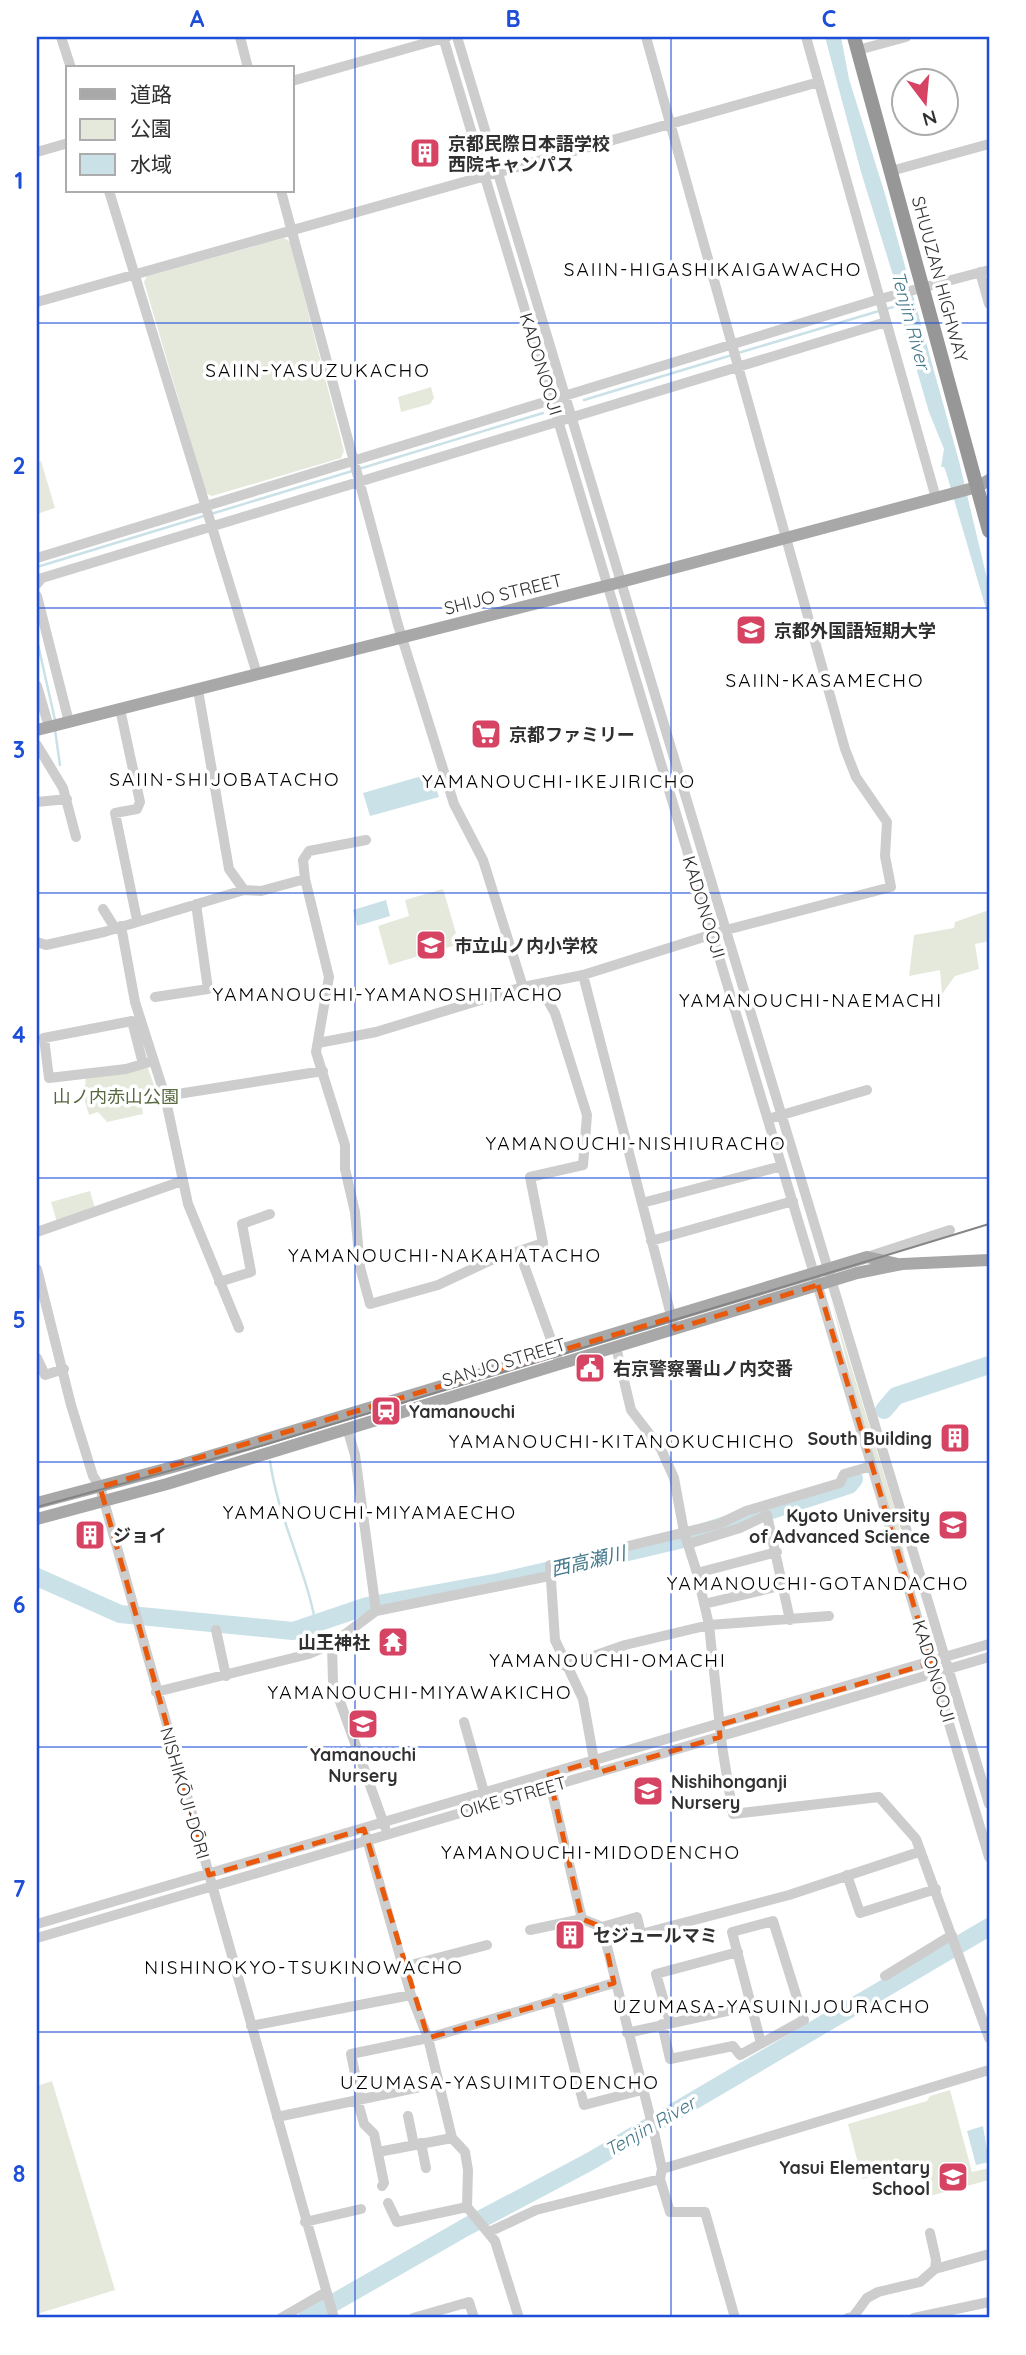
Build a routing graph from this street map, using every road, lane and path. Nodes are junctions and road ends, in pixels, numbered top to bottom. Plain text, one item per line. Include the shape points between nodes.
1 (61, 37) edge
2 (240, 37) edge
3 (445, 37) edge
4 (457, 37) edge
5 (646, 37) edge
6 (806, 37) edge
7 (906, 37) edge
8 (856, 43) edge
9 (70, 66) edge
10 (247, 66) edge
11 (294, 79) edge
12 (819, 82) junction
13 (670, 124) junction
14 (989, 144) edge
15 (66, 145) edge
16 (37, 152) edge
17 (891, 171) junction
18 (498, 173) junction
19 (485, 176) junction
20 (109, 192) edge
21 (281, 192) edge
22 (292, 231) junction
23 (521, 249) junction
24 (508, 253) junction
25 (985, 271) edge
26 (135, 275) junction
27 (919, 289) junction
28 (37, 302) edge
29 (881, 302) junction
30 (989, 304) edge
31 (541, 314) junction
32 (527, 318) junction
33 (886, 319) junction
34 (732, 345) junction
35 (738, 367) junction
36 (569, 406) junction
37 (555, 411) junction
38 (354, 461) junction
39 (360, 481) junction
40 (981, 486) edge
41 (593, 488) junction
42 (579, 492) junction
43 (936, 498) junction
44 (206, 507) junction
45 (212, 526) junction
46 (989, 531) edge
47 (789, 538) junction
48 (37, 558) edge
49 (621, 582) junction
50 (37, 584) edge
51 (607, 586) junction
52 (37, 596) edge
53 (404, 637) junction
54 (257, 674) junction
55 (37, 686) edge
56 (198, 690) junction
57 (120, 709) junction
58 (54, 726) edge
59 (37, 745) edge
60 (67, 799) junction
61 (37, 802) edge
62 (76, 837) dead end
63 (366, 840) dead end
64 (304, 879) junction
65 (244, 890) junction
66 (196, 904) junction
67 (103, 909) dead end
68 (137, 920) junction
69 (118, 927) junction
70 (726, 930) junction
71 (712, 934) junction
72 (37, 942) edge
73 (583, 975) junction
74 (741, 980) junction
75 (727, 983) junction
76 (539, 985) junction
77 (523, 987) junction
78 (155, 997) dead end
79 (318, 1042) junction
80 (41, 1051) edge
81 (148, 1063) junction
82 (323, 1071) junction
83 (867, 1090) dead end
84 (165, 1096) junction
85 (782, 1115) junction
86 (768, 1118) junction
87 (782, 1166) junction
88 (182, 1181) junction
89 (793, 1201) junction
90 (642, 1203) junction
91 (270, 1214) dead end
92 (950, 1230) dead end
93 (37, 1232) edge
94 (651, 1241) junction
95 (519, 1251) junction
96 (867, 1257) junction
97 (989, 1260) edge
98 (902, 1264) junction
99 (37, 1269) edge
100 (831, 1275) junction
101 (816, 1279) junction
102 (219, 1282) junction
103 (673, 1323) junction
104 (239, 1328) dead end
105 (616, 1347) junction
106 (37, 1358) edge
107 (557, 1358) junction
108 (64, 1369) junction
109 (347, 1428) junction
110 (872, 1466) junction
111 (100, 1487) junction
112 (104, 1501) junction
113 (37, 1503) edge
114 (37, 1519) edge
115 (684, 1532) junction
116 (688, 1544) junction
117 (777, 1552) junction
118 (549, 1573) junction
119 (697, 1573) junction
120 (784, 1585) junction
121 (704, 1604) junction
122 (374, 1607) junction
123 (829, 1616) dead end
124 (790, 1620) junction
125 (709, 1625) junction
126 (216, 1630) dead end
127 (332, 1644) junction
128 (989, 1644) edge
129 (989, 1657) edge
130 (946, 1658) junction
131 (931, 1663) junction
132 (565, 1666) junction
133 (951, 1669) junction
134 (936, 1674) junction
135 (226, 1676) junction
136 (156, 1692) junction
137 (464, 1722) dead end
138 (719, 1725) junction
139 (720, 1737) junction
140 (595, 1761) junction
141 (597, 1773) junction
142 (548, 1775) junction
143 (551, 1786) junction
144 (486, 1799) junction
145 (989, 1804) edge
146 (385, 1828) junction
147 (364, 1829) junction
148 (367, 1840) junction
149 (919, 1852) junction
150 (989, 1857) edge
151 (209, 1875) junction
152 (847, 1875) junction
153 (212, 1886) junction
154 (936, 1889) junction
155 (582, 1919) junction
156 (37, 1924) edge
157 (602, 1927) junction
158 (530, 1930) dead end
159 (953, 1937) junction
160 (37, 1938) edge
161 (487, 1945) dead end
162 (738, 1952) junction
163 (403, 1967) junction
164 (885, 1976) dead end
165 (614, 1983) junction
166 (411, 1995) junction
167 (556, 1998) junction
168 (750, 2006) junction
169 (666, 2023) junction
170 (251, 2026) junction
171 (627, 2033) junction
172 (428, 2038) junction
173 (989, 2038) edge
174 (761, 2043) junction
175 (989, 2070) edge
176 (439, 2083) junction
177 (642, 2090) junction
178 (358, 2099) junction
179 (408, 2116) dead end
180 (277, 2117) junction
181 (452, 2138) junction
182 (417, 2144) junction
183 (378, 2152) junction
184 (426, 2168) dead end
185 (661, 2174) junction
186 (382, 2186) dead end
187 (388, 2203) dead end
188 (361, 2209) dead end
189 (470, 2211) junction
190 (305, 2222) junction
191 (485, 2230) junction
192 (930, 2233) dead end
193 (989, 2254) edge
194 (935, 2269) junction
195 (327, 2296) junction
196 (989, 2302) edge
197 (333, 2316) edge
198 (281, 2318) edge
199 (412, 2318) edge
200 (474, 2318) edge
201 (519, 2318) edge
202 (735, 2318) edge
203 (848, 2318) edge
204 (914, 2318) edge

1 - 9 street
2 - 10 street
3 - 11 street
3 - 19 street, KADONOOJI
4 - 18 street, KADONOOJI
5 - 13 street
6 - 12 street
7 - 8 street
8 - 17 highway, SHUUZAN HIGHWAY
12 - 13 street
12 - 29 street
13 - 18 street
13 - 34 street
14 - 17 street
15 - 16 street
17 - 27 highway, SHUUZAN HIGHWAY
18 - 19 street
18 - 23 street, KADONOOJI
19 - 22 street
19 - 24 street, KADONOOJI
20 - 26 street
21 - 22 street
22 - 26 street
22 - 38 street
23 - 24 street
23 - 31 street, KADONOOJI
24 - 32 street, KADONOOJI
25 - 27 street
25 - 30 street
26 - 28 street
26 - 44 street
27 - 29 street
27 - 40 highway, SHUUZAN HIGHWAY
29 - 33 street
29 - 34 street
31 - 32 street
31 - 36 street, KADONOOJI
32 - 37 street, KADONOOJI
33 - 35 street
33 - 43 street
34 - 35 street
34 - 36 street
35 - 36 street
35 - 47 street
36 - 37 street
36 - 37 street
36 - 41 street, KADONOOJI
37 - 38 street
37 - 39 street
37 - 42 street, KADONOOJI
38 - 39 street
38 - 44 street
39 - 45 street
39 - 53 street
40 - 43 main road, SHIJO STREET
40 - 46 highway, SHUUZAN HIGHWAY
41 - 42 street
41 - 49 street, KADONOOJI
42 - 51 street, KADONOOJI
43 - 47 main road, SHIJO STREET
44 - 45 street
44 - 48 street
45 - 50 street via 42,578
45 - 54 street
47 - 49 main road, SHIJO STREET
47 - 70 street via 845,749 856,777 887,822 885,856 891,887
49 - 51 main road, SHIJO STREET
49 - 70 street, KADONOOJI
51 - 53 main road, SHIJO STREET
51 - 71 street, KADONOOJI
52 - 58 street
53 - 54 main road, SHIJO STREET
53 - 77 street via 454,804 483,860
54 - 56 main road, SHIJO STREET
55 - 58 street
56 - 57 main road, SHIJO STREET
56 - 65 street via 229,869
57 - 58 main road, SHIJO STREET
57 - 68 street via 140,802 137,809 115,813
59 - 60 street
60 - 61 street
60 - 62 street
63 - 64 street via 309,851 303,860
64 - 65 street via 261,891
64 - 79 street via 329,977
65 - 66 street
66 - 68 street
66 - 78 street via 208,989
67 - 69 street
68 - 69 street
69 - 72 street via 46,945
69 - 81 street
70 - 71 street
70 - 74 street, KADONOOJI
71 - 73 street
71 - 75 street, KADONOOJI
73 - 76 street
73 - 90 street
74 - 75 street
74 - 85 street, KADONOOJI
75 - 86 street, KADONOOJI
76 - 77 street
76 - 95 street via 566,1045 587,1115 586,1140 583,1165 530,1177 543,1243
77 - 79 street via 376,1032
79 - 82 street via 316,1052
80 - 81 street via 49,1078
80 - 81 street via 44,1038 132,1021
81 - 84 street
82 - 84 street
82 - 95 street via 345,1145 360,1267 370,1304 438,1285
83 - 85 street
84 - 88 street
85 - 86 street
85 - 100 street, KADONOOJI
86 - 87 street, KADONOOJI
87 - 89 street, KADONOOJI
87 - 90 street
88 - 93 street
88 - 102 street
89 - 94 street
89 - 101 street, KADONOOJI
90 - 94 street
91 - 102 street via 242,1224 251,1272
92 - 96 street
94 - 103 street
95 - 107 street
96 - 98 main road, SANJO STREET
96 - 100 main road, SANJO STREET
97 - 98 main road, SANJO STREET
98 - 100 main road, SANJO STREET
99 - 108 street, NISHIKŌJI-DŌRI
100 - 101 main road, SANJO STREET
100 - 130 street, KADONOOJI
101 - 103 main road, SANJO STREET
101 - 110 street, KADONOOJI
102 - 104 street
103 - 105 main road, SANJO STREET
103 - 107 main road, SANJO STREET
105 - 107 main road, SANJO STREET
105 - 115 street via 631,1410 661,1449 674,1478
106 - 108 street via 45,1375
107 - 109 main road, SANJO STREET
107 - 111 main road, SANJO STREET
108 - 111 street, NISHIKŌJI-DŌRI
109 - 112 main road, SANJO STREET
109 - 122 street via 355,1455
110 - 115 street via 844,1474 840,1483
110 - 131 street, KADONOOJI
111 - 112 street, NISHIKŌJI-DŌRI
111 - 113 main road, SANJO STREET
112 - 114 main road, SANJO STREET
112 - 136 street, NISHIKŌJI-DŌRI
115 - 116 street
115 - 118 street via 550,1565
116 - 117 street via 767,1515
116 - 119 street
117 - 119 street
117 - 120 street
118 - 122 street
118 - 132 street via 555,1640
119 - 121 street
120 - 121 street
120 - 124 street
121 - 125 street
122 - 127 street
123 - 124 street
124 - 125 street
125 - 132 street via 625,1645
125 - 138 street
126 - 135 street
127 - 135 street
127 - 146 street via 333,1682
128 - 130 street, OIKE STREET
129 - 133 street, OIKE STREET
130 - 131 street, OIKE STREET
130 - 133 street, KADONOOJI
131 - 134 street, KADONOOJI
131 - 138 street, OIKE STREET
132 - 140 street via 583,1699
133 - 134 street, OIKE STREET
133 - 145 street, KADONOOJI
134 - 139 street, OIKE STREET
134 - 150 street, KADONOOJI
135 - 136 street
136 - 151 street, NISHIKŌJI-DŌRI
137 - 144 street
138 - 139 street
138 - 140 street, OIKE STREET
139 - 141 street, OIKE STREET
139 - 149 street via 733,1814 879,1797 906,1827
140 - 141 street
140 - 142 street, OIKE STREET
141 - 143 street, OIKE STREET
142 - 143 street
142 - 144 street, OIKE STREET
143 - 144 street, OIKE STREET
143 - 155 street
144 - 146 street, OIKE STREET
146 - 147 street, OIKE STREET
146 - 148 street, OIKE STREET
147 - 148 street
147 - 151 street, OIKE STREET
148 - 153 street, OIKE STREET
148 - 163 street
149 - 152 street
149 - 154 street
151 - 153 street, NISHIKŌJI-DŌRI
151 - 156 street, OIKE STREET
152 - 154 street via 860,1913
152 - 157 street via 641,1934 637,1917
153 - 160 street, OIKE STREET
153 - 170 street, NISHIKŌJI-DŌRI
154 - 159 street
155 - 157 street
155 - 158 street
157 - 165 street
159 - 164 street
159 - 173 street
161 - 163 street
162 - 168 street
162 - 169 street via 656,1975
162 - 174 street via 732,1932 773,1921 804,2020
163 - 166 street
165 - 167 street
165 - 171 street
166 - 170 street
166 - 172 street
167 - 172 street
167 - 177 street via 583,2105
168 - 169 street
168 - 174 street
169 - 171 street
169 - 174 street via 670,2059 733,2046 740,2055
170 - 180 street, NISHIKŌJI-DŌRI
171 - 177 street
172 - 176 street
172 - 178 street via 351,2054
175 - 185 street
176 - 178 street
176 - 181 street
177 - 185 street
178 - 180 street
178 - 183 street
179 - 182 street
180 - 190 street, NISHIKŌJI-DŌRI
181 - 182 street
181 - 189 street via 465,2152
182 - 183 street
182 - 184 street
183 - 186 street
185 - 191 street via 536,2210
185 - 202 street via 670,2212 705,2211
187 - 189 street via 397,2222
188 - 190 street
189 - 191 street
190 - 195 street, NISHIKŌJI-DŌRI
191 - 201 street via 495,2241
192 - 194 street
193 - 194 street
194 - 203 street via 920,2283 867,2298
195 - 197 street, NISHIKŌJI-DŌRI
195 - 198 street
196 - 204 street
199 - 200 street via 469,2302

